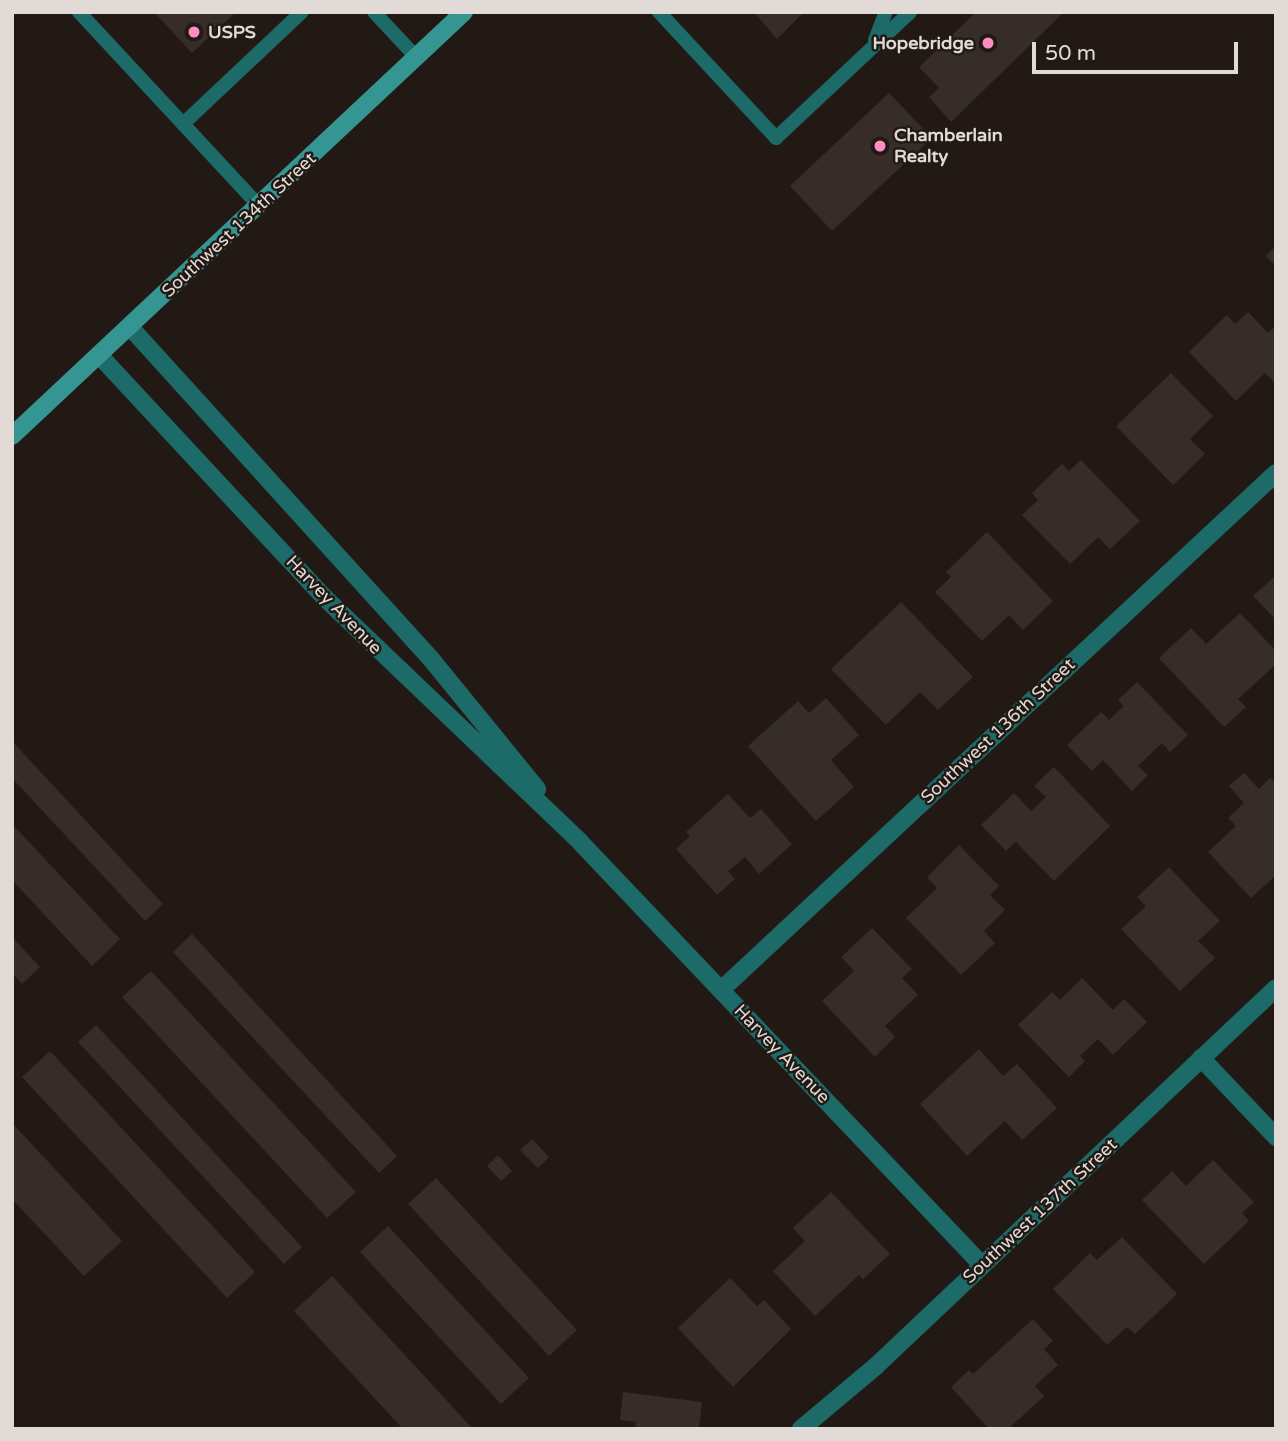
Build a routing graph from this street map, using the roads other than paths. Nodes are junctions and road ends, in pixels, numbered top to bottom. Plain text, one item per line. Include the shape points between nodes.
1 (79, 12) edge
2 (302, 12) edge
3 (374, 12) edge
4 (464, 12) edge
5 (659, 12) edge
6 (886, 12) edge
7 (910, 12) edge
8 (869, 51) junction
9 (417, 58) junction
10 (183, 124) junction
11 (259, 206) junction
12 (130, 327) junction
13 (99, 355) junction
14 (12, 436) edge
15 (1276, 473) edge
16 (581, 843) junction
17 (1276, 988) edge
18 (721, 990) junction
19 (1201, 1058) junction
20 (1276, 1138) edge
21 (982, 1265) junction
22 (801, 1429) edge

1 - 10 lane
2 - 10 lane
3 - 9 lane
4 - 9 main road, Southwest 134th Street
5 - 8 lane via 776,138
6 - 8 lane
7 - 8 lane
9 - 11 main road, Southwest 134th Street
10 - 11 lane
11 - 12 main road, Southwest 134th Street
12 - 13 main road, Southwest 134th Street
12 - 16 street, Harvey Avenue via 423,650
13 - 14 main road, Southwest 134th Street
13 - 16 street, Harvey Avenue via 325,598
15 - 18 street, Southwest 136th Street
16 - 18 street, Harvey Avenue
17 - 19 street, Southwest 137th Street
18 - 21 street, Harvey Avenue
19 - 20 street
19 - 21 street, Southwest 137th Street
21 - 22 street, Southwest 137th Street via 876,1366

